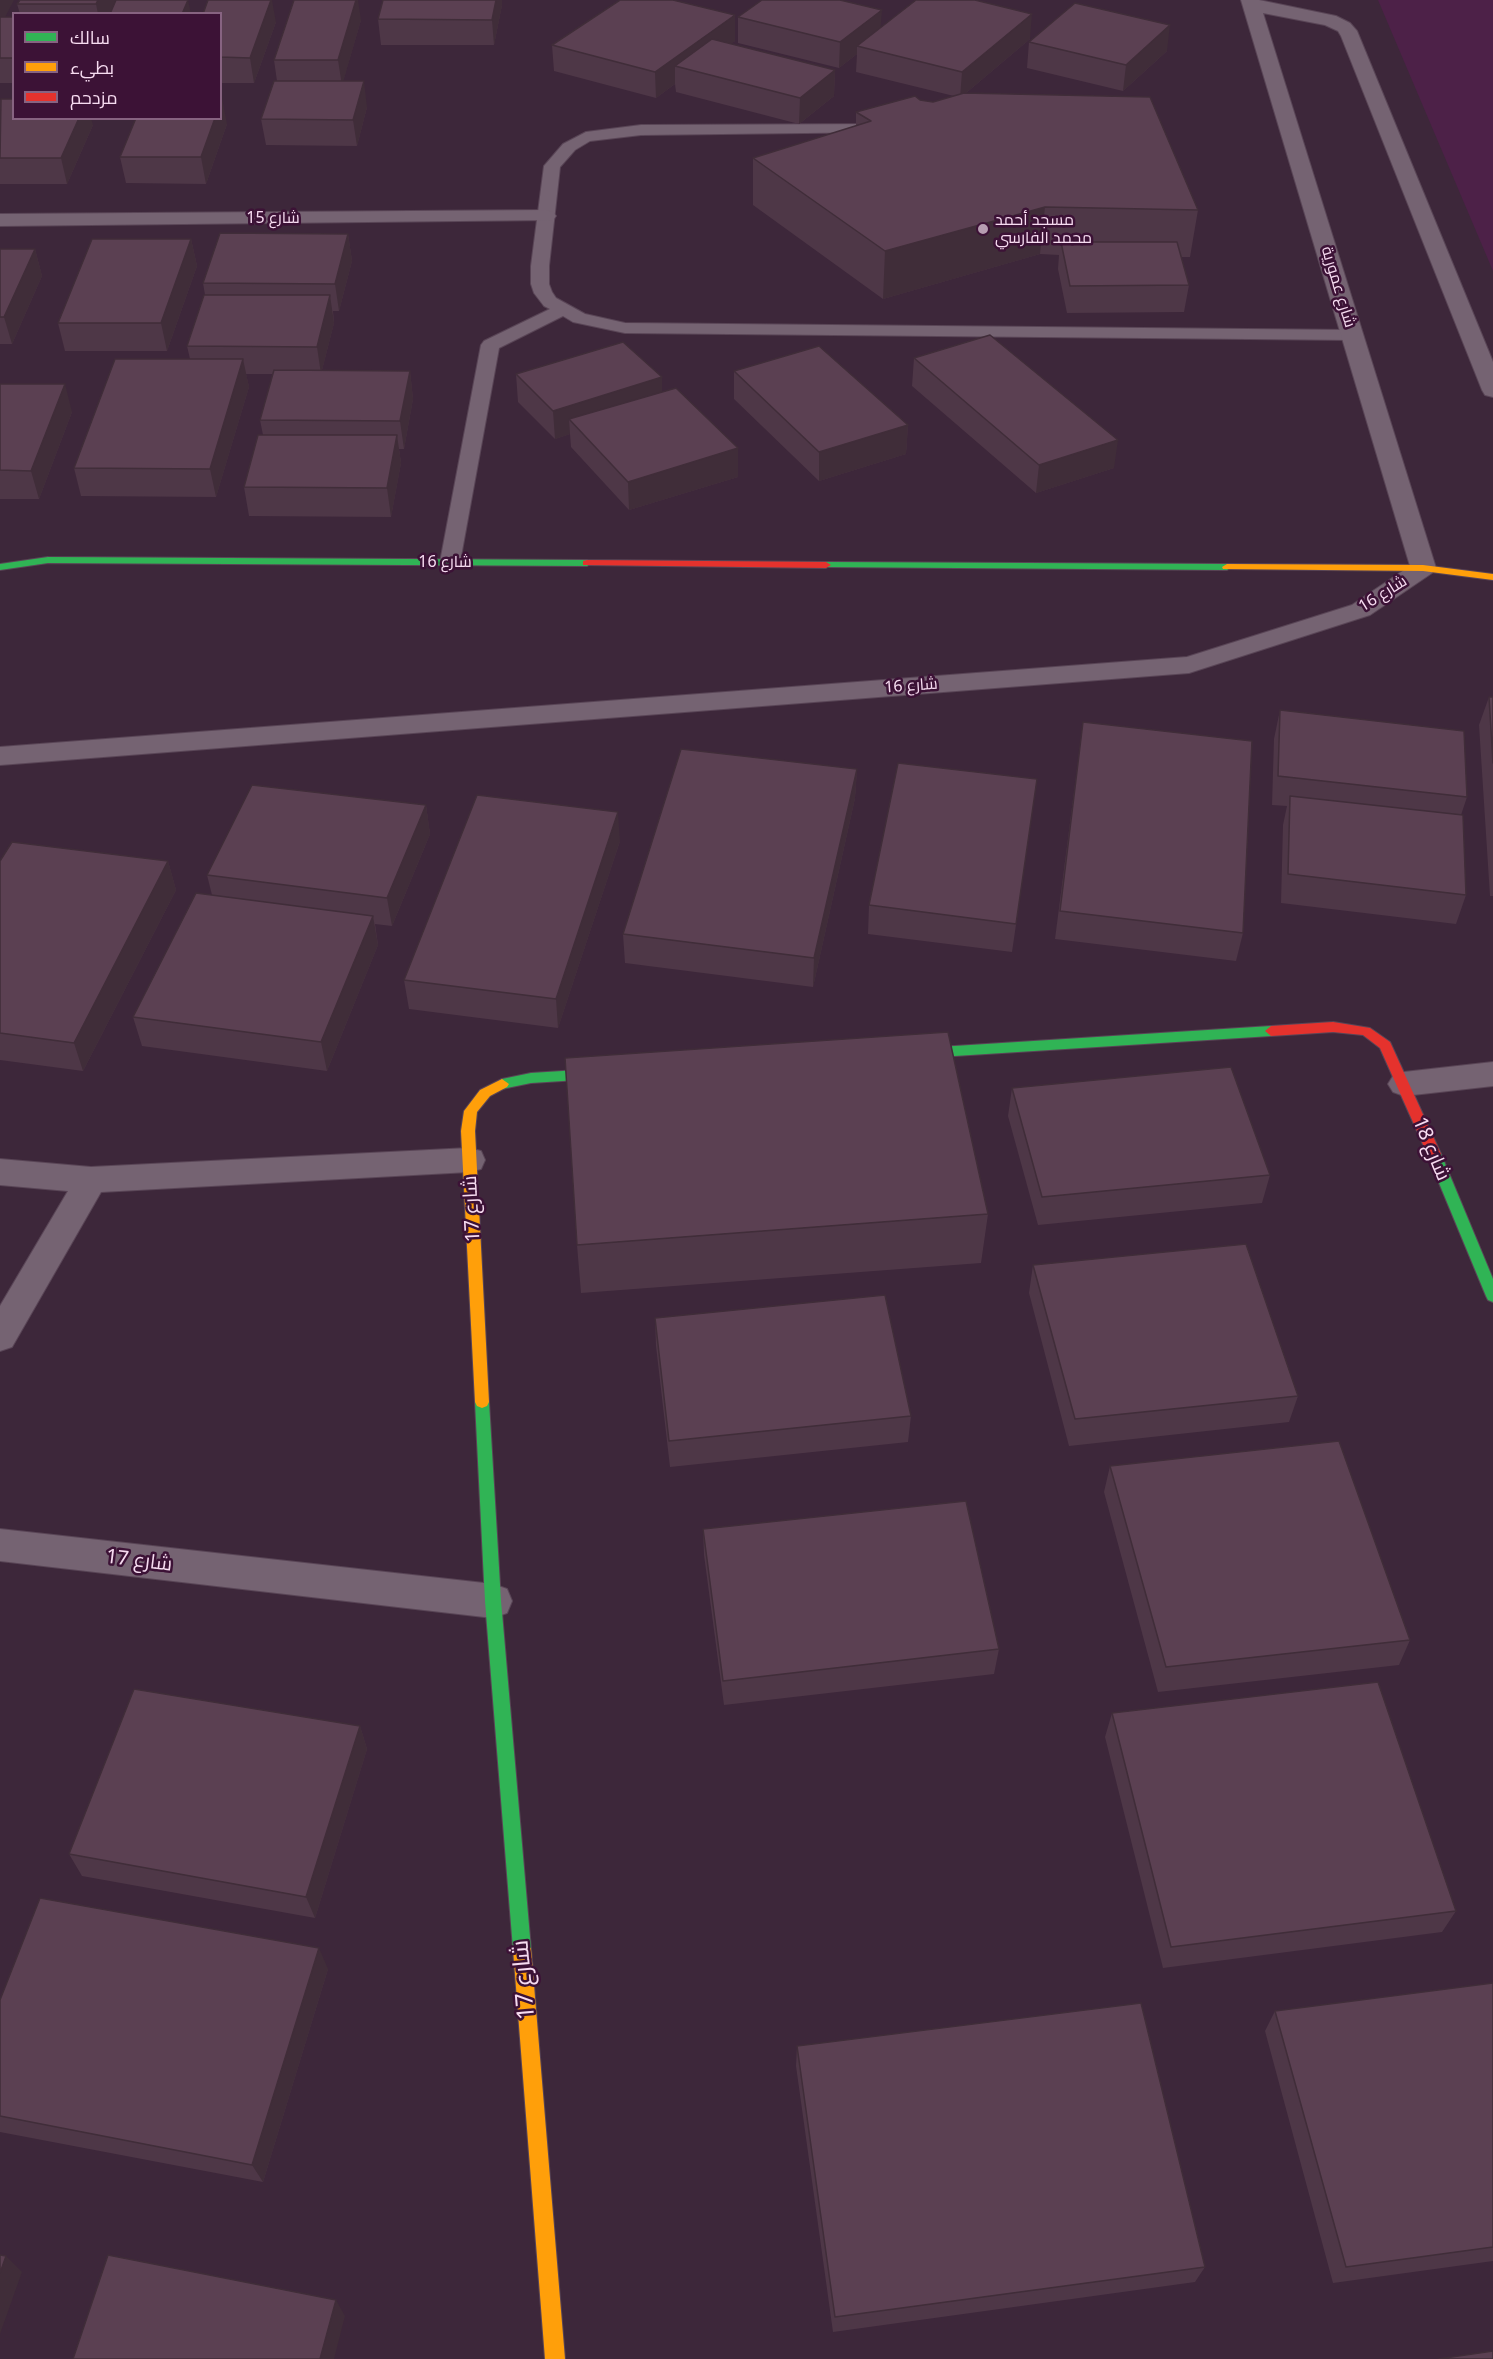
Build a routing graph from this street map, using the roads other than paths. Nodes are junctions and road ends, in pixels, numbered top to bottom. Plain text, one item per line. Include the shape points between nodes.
1 (1251, 3) edge
2 (902, 129) edge
3 (546, 216) junction
4 (0, 219) edge
5 (562, 310) junction
6 (1352, 334) junction
7 (1493, 390) edge
8 (450, 562) junction
9 (0, 567) edge
10 (1423, 568) junction
11 (1493, 577) edge
12 (0, 756) edge
13 (890, 1055) edge
14 (627, 1072) edge
15 (1493, 1074) edge
16 (1404, 1084) junction
17 (469, 1160) junction
18 (0, 1172) edge
19 (91, 1180) junction
20 (1493, 1296) edge
21 (0, 1337) edge
22 (0, 1545) edge
23 (493, 1601) junction
24 (555, 2359) edge

1 - 6 street, شارع عمورية
1 - 7 street, شارع عمورية via 1330,20 1350,35
2 - 3 lane via 641,130 586,137 569,147 552,166
3 - 4 street, شارع 15
3 - 5 lane via 540,284 550,302
5 - 6 lane via 600,324 657,330
5 - 8 lane via 490,345
6 - 10 street, شارع عمورية
8 - 9 street, شارع 16 via 48,560
8 - 10 street, شارع 16
10 - 11 street
10 - 12 street, شارع 16 via 1361,610 1189,665
13 - 16 street, شارع 18 via 1334,1027 1366,1031 1377,1038 1385,1045
14 - 17 street via 531,1078 505,1083 485,1093 471,1111
15 - 16 street
16 - 20 street, شارع 18
17 - 19 street, شارع 17
17 - 23 street, شارع 17
18 - 19 street, شارع 17
19 - 21 street
22 - 23 street, شارع 17
23 - 24 street, شارع 17

